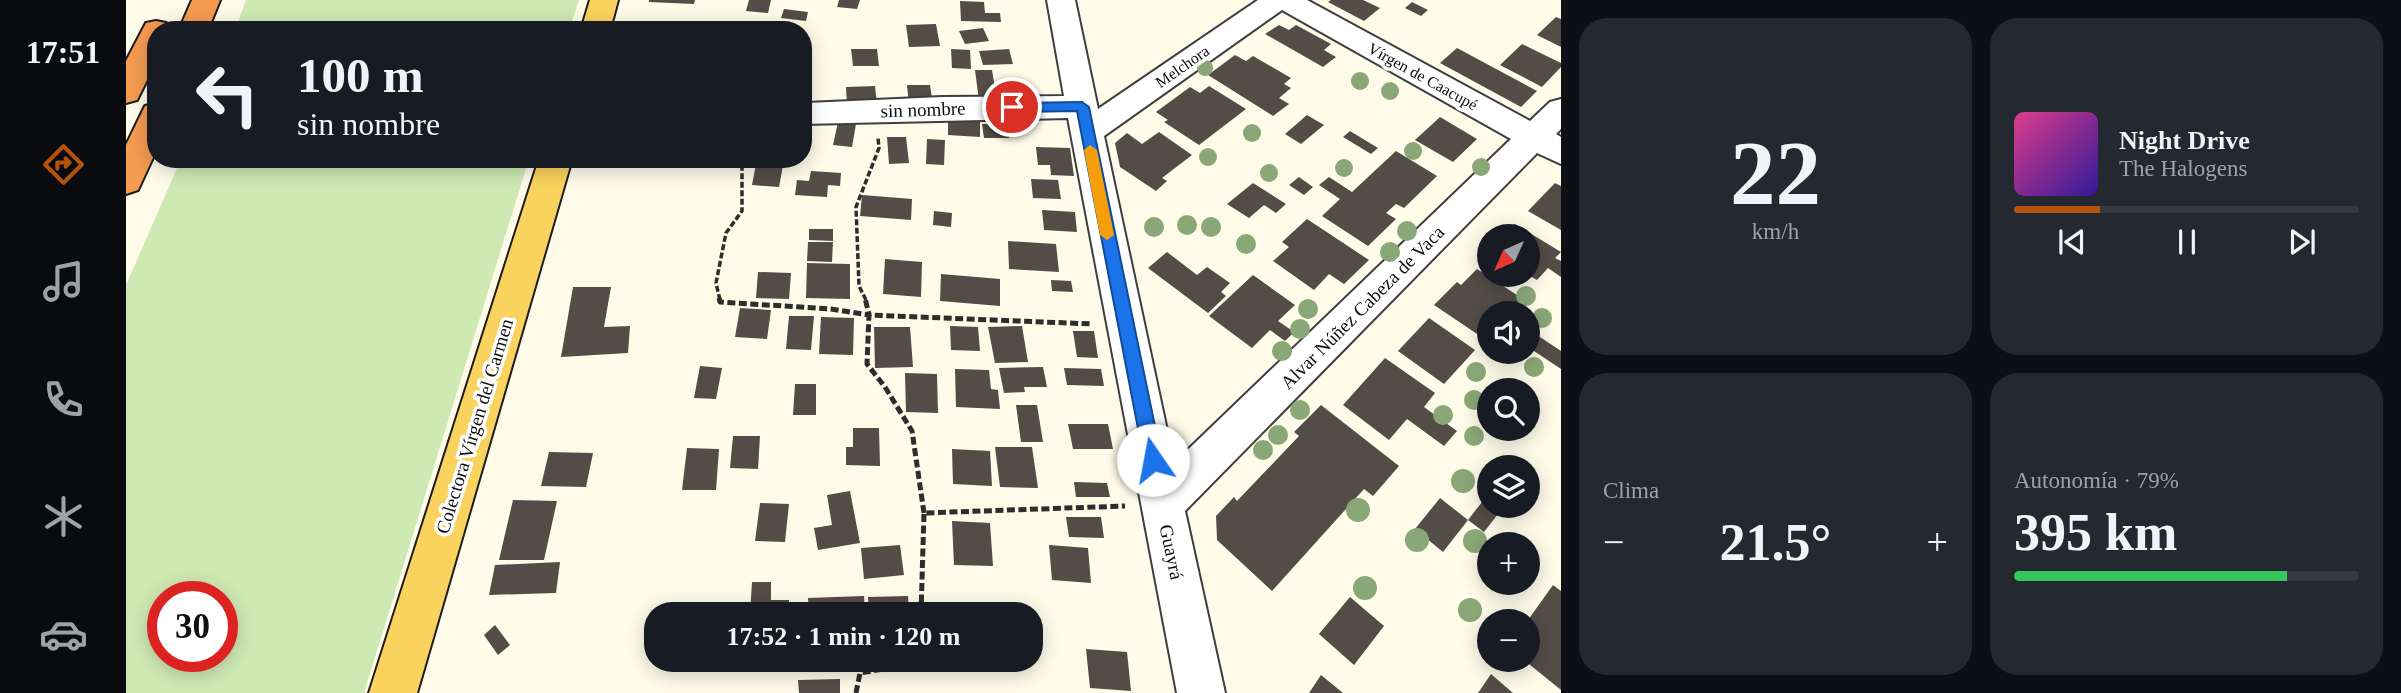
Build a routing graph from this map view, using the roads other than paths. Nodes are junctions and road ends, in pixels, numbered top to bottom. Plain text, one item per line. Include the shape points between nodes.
1 (206, 0) edge
2 (604, 0) edge
3 (1061, 0) edge
4 (1277, 0) edge
5 (1285, 0) edge
6 (197, 21) edge
7 (598, 21) edge
8 (147, 48) edge
9 (126, 92) edge
10 (1561, 110) edge
11 (812, 114) edge
12 (1084, 119) junction
13 (147, 134) edge
14 (1547, 145) edge
15 (553, 168) edge
16 (126, 181) edge
17 (1162, 504) junction
18 (393, 693) edge
19 (1201, 693) edge

1 - 6 highway
2 - 7 main road
3 - 12 street, Guayrá
4 - 12 street, Melchora
5 - 14 street, Vírgen de Caacupé
8 - 9 highway
10 - 14 street, Alvar Núñez Cabeza de Vaca
11 - 12 street, sin nombre via 871,111
12 - 17 street, Guayrá
13 - 16 highway
14 - 17 street, Alvar Núñez Cabeza de Vaca
15 - 18 main road, Colectora Vírgen del Carmen
17 - 19 street, Guayrá

